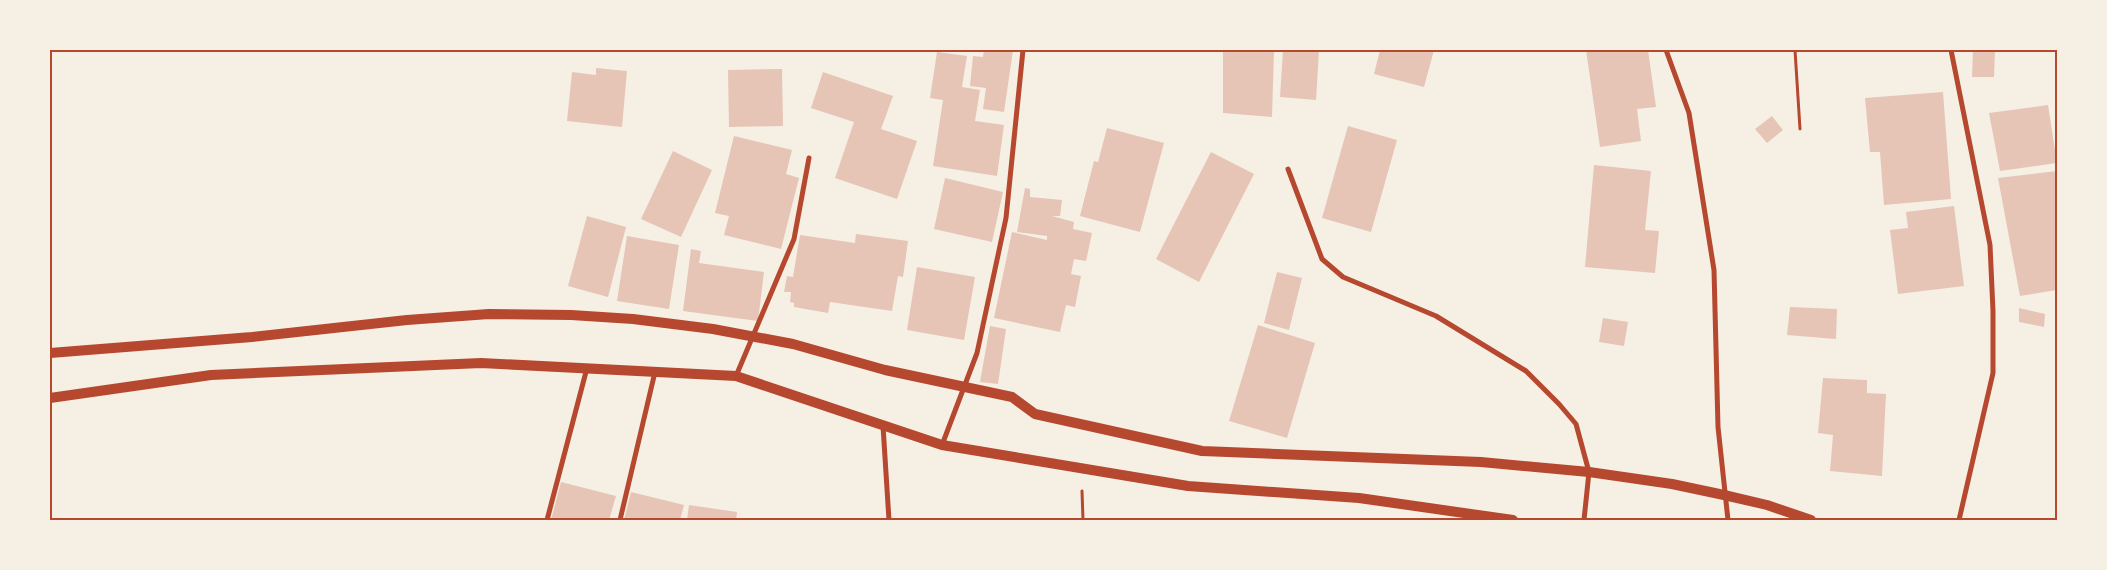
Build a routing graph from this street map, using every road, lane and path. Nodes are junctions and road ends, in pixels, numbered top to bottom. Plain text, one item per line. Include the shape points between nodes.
1 (1023, 50) edge
2 (1666, 50) edge
3 (1795, 50) edge
4 (1951, 50) edge
5 (1800, 129) dead end
6 (808, 158) dead end
7 (1288, 169) dead end
8 (754, 337) junction
9 (50, 352) edge
10 (587, 368) junction
11 (655, 372) junction
12 (736, 376) junction
13 (966, 386) junction
14 (50, 398) edge
15 (883, 425) junction
16 (942, 445) junction
17 (1080, 468) junction
18 (1589, 472) junction
19 (1724, 495) junction
20 (547, 520) edge
21 (620, 520) edge
22 (889, 520) edge
23 (1083, 520) edge
24 (1513, 520) edge
25 (1584, 520) edge
26 (1728, 520) edge
27 (1811, 520) edge
28 (1959, 520) edge

1 - 13 street via 1006,218 977,353
2 - 19 street via 1689,112 1714,270 1718,427
3 - 5 path
4 - 28 street via 1990,245 1993,312 1993,373
6 - 8 street via 794,239
7 - 18 street via 1322,259 1344,277 1436,316 1526,371 1576,424
8 - 9 main road via 633,319 490,314
8 - 12 street
8 - 13 main road via 793,344 885,370
10 - 11 main road
10 - 14 main road via 481,363 211,375
10 - 20 street
11 - 12 main road
11 - 21 street
12 - 15 main road
13 - 16 street
13 - 18 main road via 1012,396 1035,414 1202,451 1481,462
15 - 16 main road
15 - 22 street
16 - 17 main road
17 - 23 path
17 - 24 main road via 1188,486 1359,498
18 - 19 main road
18 - 25 street
19 - 26 street
19 - 27 main road

